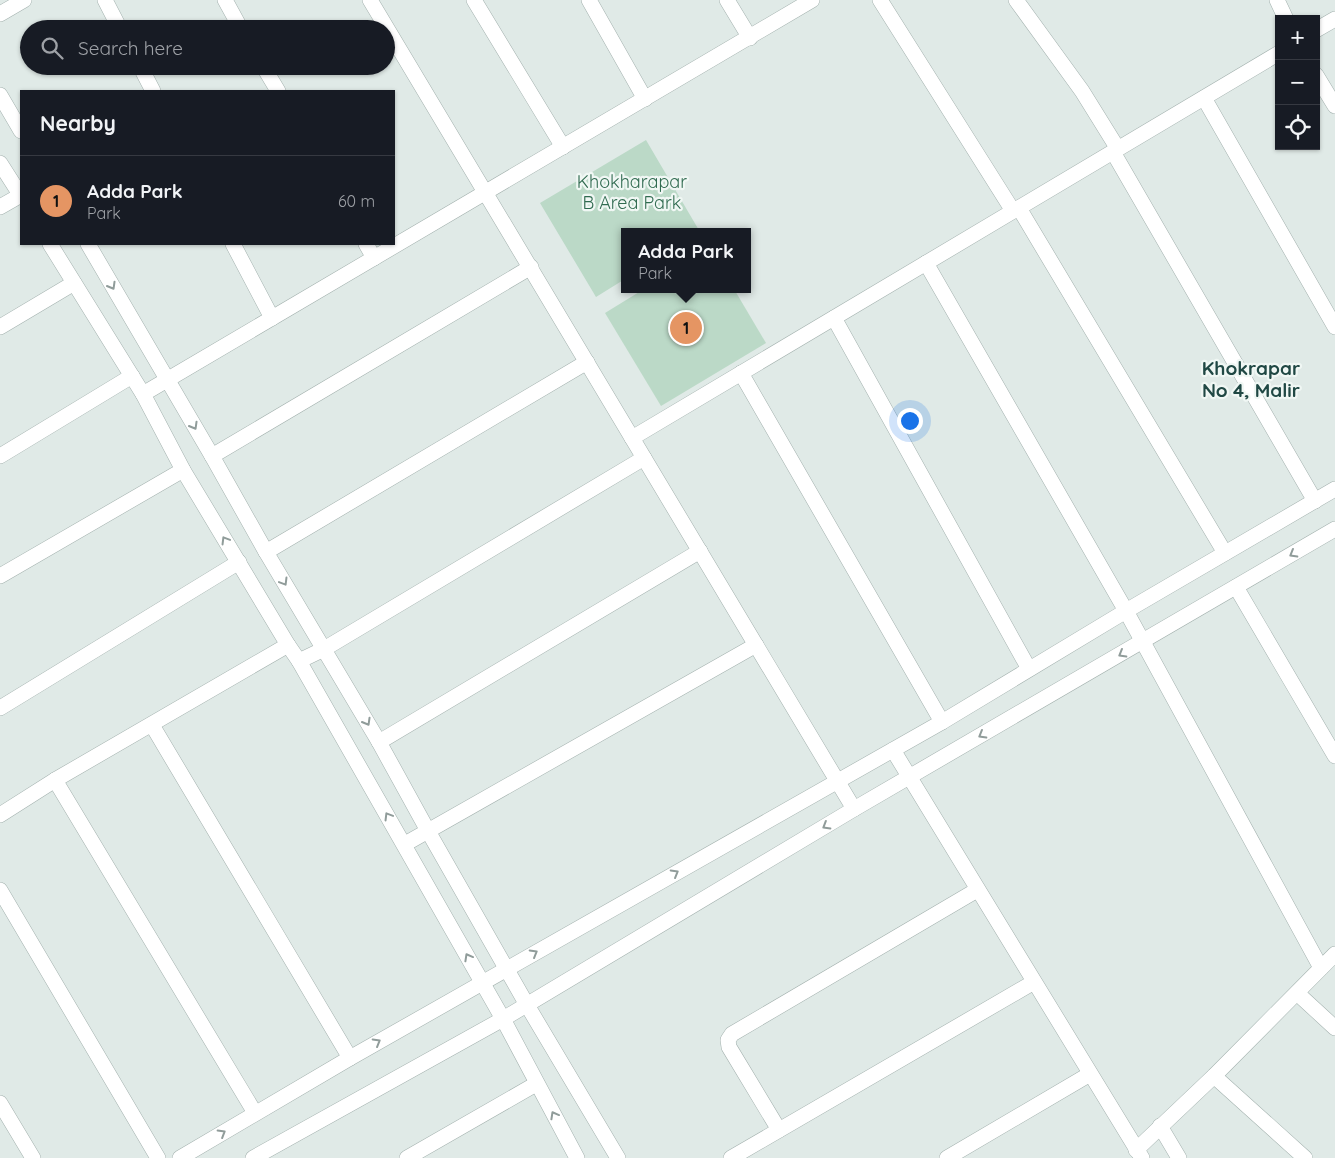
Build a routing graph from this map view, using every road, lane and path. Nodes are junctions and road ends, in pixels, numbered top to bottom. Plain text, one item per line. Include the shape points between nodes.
1 (24, 0) edge
2 (105, 0) edge
3 (224, 0) edge
4 (370, 0) edge
5 (474, 0) edge
6 (589, 0) edge
7 (727, 0) edge
8 (812, 0) edge
9 (880, 0) edge
10 (1016, 0) edge
11 (1277, 0) edge
12 (0, 14) edge
13 (1284, 15) edge
14 (1335, 19) edge
15 (115, 20) edge
16 (236, 20) edge
17 (382, 20) edge
18 (1320, 28) edge
19 (750, 38) junction
20 (395, 41) edge
21 (1275, 55) edge
22 (145, 75) edge
23 (268, 75) edge
24 (1320, 82) edge
25 (152, 90) edge
26 (277, 90) edge
27 (0, 95) edge
28 (1204, 98) junction
29 (645, 99) junction
30 (1335, 106) edge
31 (20, 129) edge
32 (563, 147) junction
33 (1115, 150) junction
34 (0, 163) edge
35 (486, 192) junction
36 (20, 194) edge
37 (20, 197) edge
38 (0, 207) edge
39 (1016, 210) junction
40 (51, 245) edge
41 (89, 245) edge
42 (234, 245) edge
43 (367, 245) edge
44 (374, 258) junction
45 (926, 264) junction
46 (531, 267) junction
47 (74, 283) junction
48 (272, 318) junction
49 (834, 318) junction
50 (0, 327) edge
51 (1335, 327) edge
52 (588, 362) junction
53 (741, 373) junction
54 (132, 376) junction
55 (167, 379) junction
56 (142, 394) junction
57 (632, 438) junction
58 (0, 456) edge
59 (212, 456) junction
60 (644, 458) junction
61 (183, 470) junction
62 (1335, 489) edge
63 (1315, 501) junction
64 (1334, 534) edge
65 (700, 551) junction
66 (266, 552) junction
67 (1225, 553) junction
68 (239, 562) junction
69 (0, 576) edge
70 (1236, 587) junction
71 (1126, 610) junction
72 (1143, 642) junction
73 (756, 644) junction
74 (288, 645) junction
75 (324, 649) junction
76 (299, 661) junction
77 (1030, 669) junction
78 (0, 708) edge
79 (942, 722) junction
80 (152, 725) junction
81 (379, 742) junction
82 (893, 750) junction
83 (1335, 756) edge
84 (909, 777) junction
85 (55, 780) junction
86 (837, 782) junction
87 (854, 809) junction
88 (0, 815) edge
89 (428, 831) junction
90 (405, 844) junction
91 (0, 890) edge
92 (977, 890) junction
93 (1335, 954) edge
94 (1321, 968) junction
95 (507, 969) junction
96 (483, 982) junction
97 (1034, 982) junction
98 (1296, 992) junction
99 (527, 1004) junction
100 (504, 1019) junction
101 (1335, 1028) edge
102 (350, 1058) junction
103 (1090, 1074) junction
104 (1214, 1076) junction
105 (536, 1084) junction
106 (0, 1103) edge
107 (255, 1114) junction
108 (1160, 1126) junction
109 (779, 1130) junction
110 (1139, 1154) edge
111 (33, 1158) edge
112 (158, 1158) edge
113 (180, 1158) edge
114 (253, 1158) edge
115 (407, 1158) edge
116 (577, 1158) edge
117 (618, 1158) edge
118 (732, 1158) edge
119 (947, 1158) edge
120 (1179, 1158) edge
121 (1305, 1158) edge

1 - 12 street
2 - 15 street
3 - 16 street
4 - 17 street
5 - 32 street
6 - 29 street
7 - 19 street
8 - 19 street
9 - 39 street
10 - 33 street via 1082,90
11 - 13 street
14 - 18 street
19 - 29 street
20 - 35 street
21 - 28 street
22 - 25 street
23 - 26 street
24 - 30 street
27 - 31 street
28 - 33 street
28 - 51 street
29 - 32 street
32 - 35 street
33 - 39 street
33 - 63 street
34 - 36 street
35 - 44 street
35 - 46 street
37 - 38 street
39 - 45 street
39 - 67 street
40 - 47 street
41 -> 55 street
42 - 48 street
43 - 44 street
44 - 48 street
45 - 49 street
45 - 71 street
46 - 52 street
46 - 59 street
47 - 50 street
47 - 54 street
48 - 55 street
49 - 53 street
49 - 77 street
52 - 57 street
52 - 66 street
53 - 57 street
53 - 79 street
54 - 56 street
54 - 58 street
55 - 56 street
55 -> 59 street
56 - 61 street
57 - 60 street
59 - 66 street
60 - 65 street
60 - 75 street
68 -> 61 street
61 - 69 street
62 - 63 street
63 - 67 street
64 -> 70 street
65 - 73 street
65 - 81 street
66 -> 75 street
67 - 71 street
68 - 74 street
68 - 78 street
70 - 72 street
70 - 83 street
71 - 72 street
71 - 77 street
72 -> 84 street
72 - 94 street
73 - 86 street
73 - 89 street
74 - 76 street
74 - 80 street
75 - 76 street
75 -> 81 street
90 -> 76 street
77 - 79 street
79 - 82 street
80 - 85 street
80 - 102 street
81 - 89 street
82 - 84 street
82 - 86 street
84 - 87 street
84 - 92 street
85 - 88 street
85 - 107 street
86 - 87 street
95 -> 86 street
87 -> 99 street
89 - 90 street
89 - 95 street
96 -> 90 street
91 - 112 street
92 - 97 street
92 - 109 street via 732,1034 728,1040 729,1047
93 - 94 street
94 - 98 street
95 - 96 street
95 - 99 street
96 - 100 street
102 -> 96 street
97 - 103 street
97 - 109 street
98 - 101 street
98 - 104 street
99 - 100 street
99 - 117 street
100 - 105 street
100 - 114 street
102 - 107 street
103 - 110 street
103 - 119 street
104 - 108 street
104 - 121 street
105 - 115 street
116 -> 105 street
106 - 111 street
113 -> 107 street
108 - 110 street
108 - 120 street
109 - 118 street

